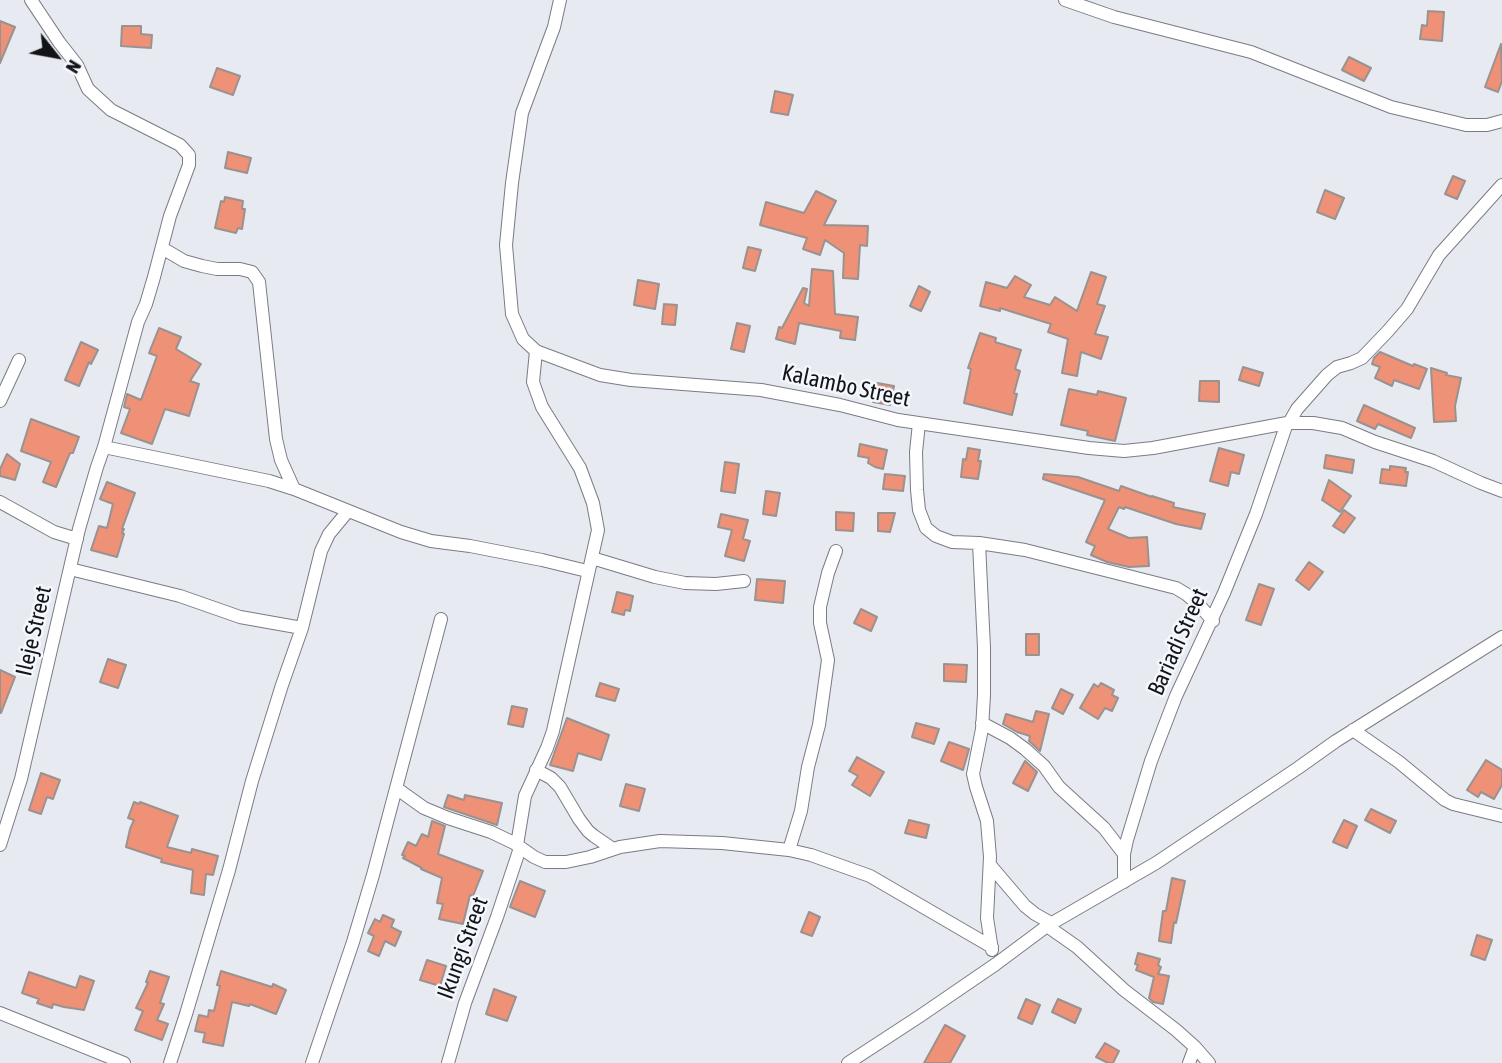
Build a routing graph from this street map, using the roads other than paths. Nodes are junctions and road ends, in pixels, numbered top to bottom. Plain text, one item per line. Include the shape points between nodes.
1 (31, 0) edge
2 (560, 0) edge
3 (1065, 0) edge
4 (1502, 121) edge
5 (1502, 186) edge
6 (162, 248) junction
7 (536, 351) junction
8 (19, 360) dead end
9 (0, 401) edge
10 (919, 423) junction
11 (1288, 423) junction
12 (104, 447) junction
13 (294, 489) junction
14 (1502, 491) edge
15 (0, 502) edge
16 (348, 511) junction
17 (77, 539) junction
18 (979, 543) junction
19 (836, 551) dead end
20 (592, 558) junction
21 (70, 569) junction
22 (587, 571) junction
23 (744, 581) dead end
24 (441, 619) dead end
25 (1213, 621) junction
26 (302, 628) junction
27 (1502, 638) edge
28 (982, 723) junction
29 (1353, 730) junction
30 (536, 770) junction
31 (396, 788) junction
32 (1502, 816) edge
33 (0, 845) edge
34 (518, 846) junction
35 (614, 849) junction
36 (789, 850) junction
37 (1125, 854) junction
38 (990, 866) junction
39 (1124, 882) junction
40 (1049, 924) junction
41 (992, 947) junction
42 (996, 964) junction
43 (0, 1013) edge
44 (1195, 1047) junction
45 (124, 1063) edge
46 (170, 1063) edge
47 (312, 1063) edge
48 (448, 1063) edge
49 (848, 1063) edge
50 (1189, 1063) edge
51 (1209, 1063) edge

1 - 6 street, Ileje Street via 77,65 88,89 111,110 180,145 189,155
2 - 7 street via 522,113 506,245 512,314 523,339
3 - 4 street via 1251,52 1391,107 1466,125
5 - 11 street, Bariadi Street via 1439,255 1400,318 1362,358 1327,375
6 - 12 street, Ileje Street
6 - 13 street via 202,267 252,272 259,282 276,439
7 - 10 street, Kalambo Street via 631,380 761,390
7 - 20 street, Ikungi Street via 533,382 542,407 580,468 593,503 597,530
8 - 9 street
10 - 11 street, Kalambo Street via 1124,451
10 - 18 street via 917,490 926,528 952,542
11 - 14 street, Kalambo Street via 1342,428
11 - 25 street, Bariadi Street
12 - 13 street
12 - 17 street, Ileje Street
13 - 16 street
15 - 17 street via 54,532
16 - 22 street via 431,541
16 - 26 street via 324,542
17 - 21 street, Ileje Street
18 - 25 street via 1176,588
18 - 28 street
19 - 36 street via 820,607 828,660 819,725
20 - 22 street, Ikungi Street
20 - 23 street via 685,583
21 - 26 street via 180,596 240,618
21 - 33 street, Ileje Street via 21,779
22 - 30 street, Ikungi Street via 553,731
24 - 31 street
25 - 37 street, Bariadi Street via 1159,738
26 - 46 street
27 - 29 street
28 - 37 street via 1010,738 1044,766
28 - 38 street via 973,774 987,821
29 - 32 street via 1445,800
29 - 39 street
30 - 34 street, Ikungi Street via 525,796
30 - 35 street via 560,787 588,831
31 - 34 street via 424,808
31 - 47 street via 353,942
34 - 35 street via 545,863 578,860
34 - 48 street, Ikungi Street
35 - 36 street via 660,841
36 - 41 street via 870,876
37 - 39 street, Bariadi Street
38 - 40 street via 1025,906
38 - 41 street via 987,918
39 - 40 street
40 - 42 street
40 - 44 street
41 - 42 street
42 - 49 street
43 - 45 street
44 - 50 street
44 - 51 street

